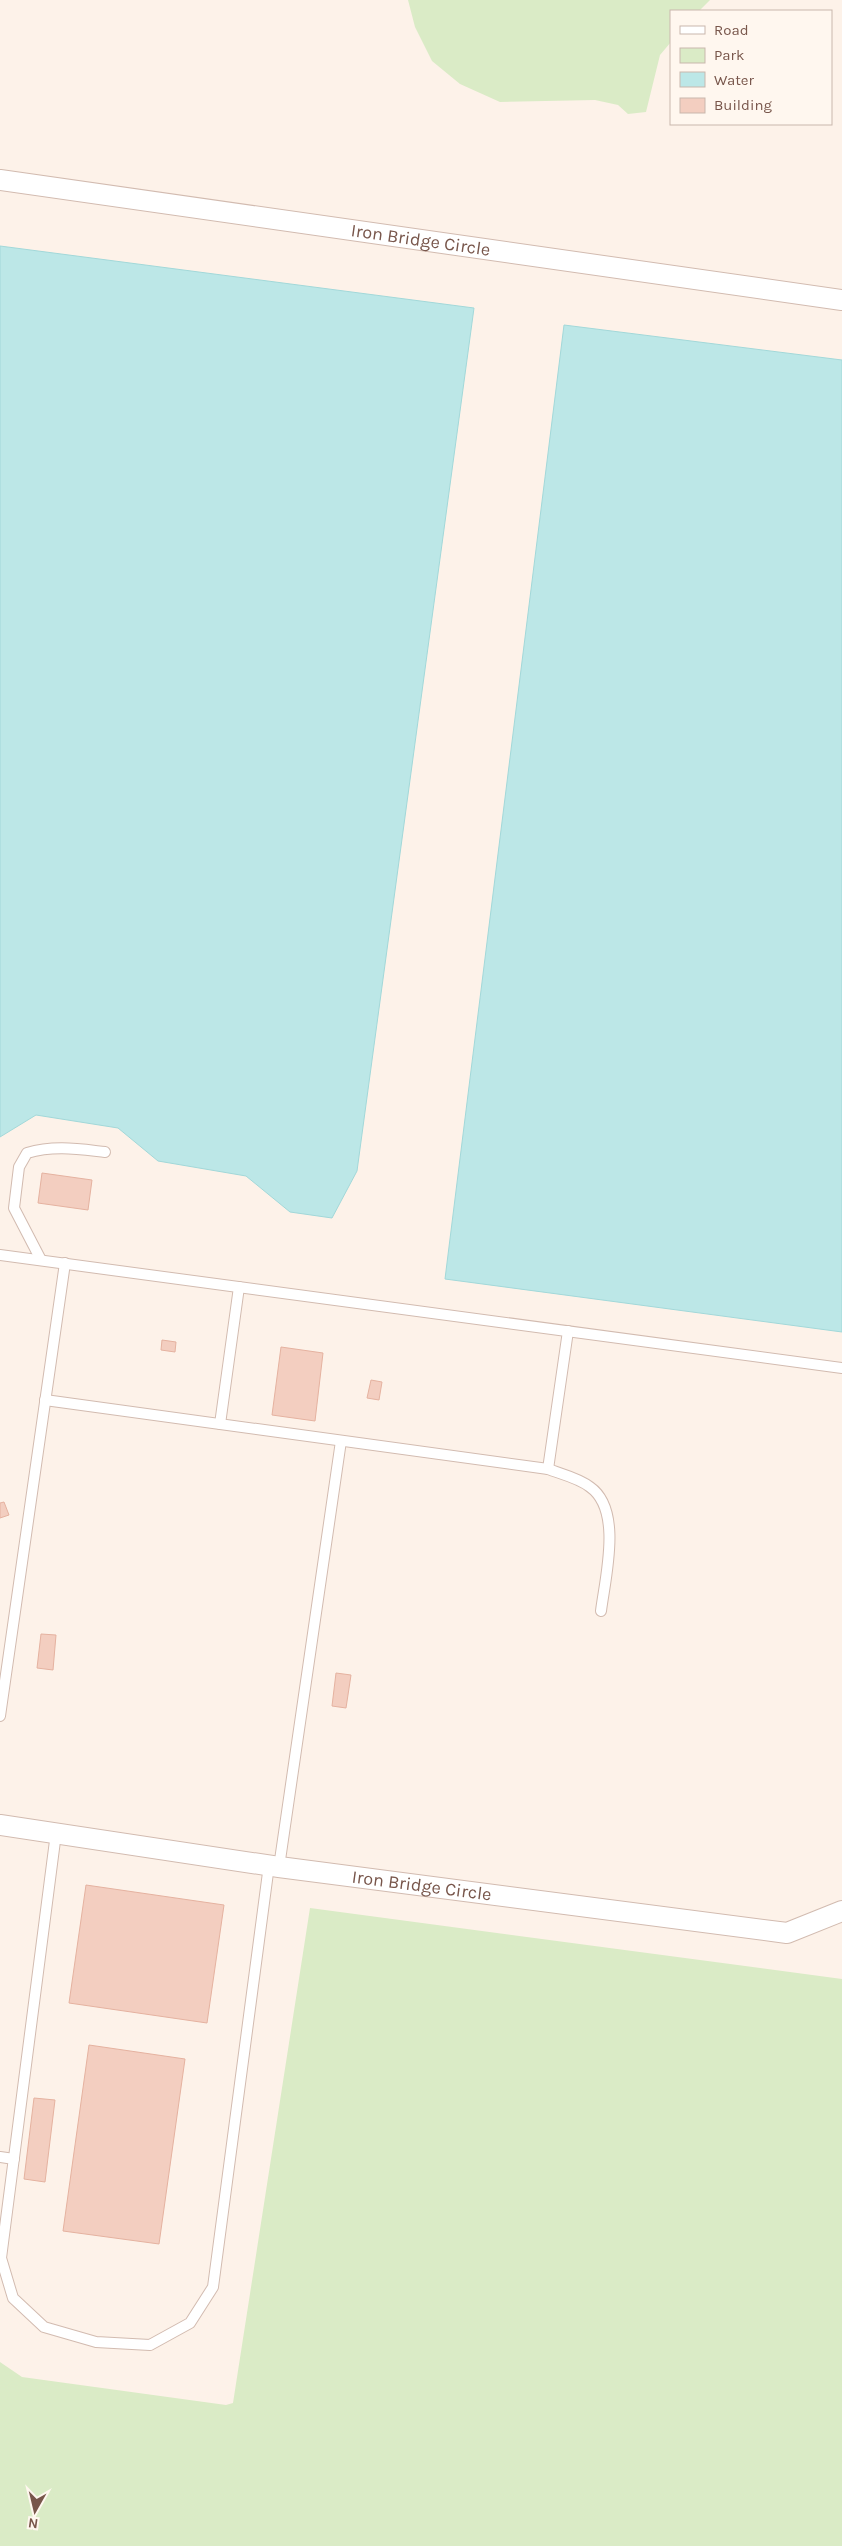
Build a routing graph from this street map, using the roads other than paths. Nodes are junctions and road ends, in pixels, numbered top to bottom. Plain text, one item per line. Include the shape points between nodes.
1 (0, 180) edge
2 (842, 300) edge
3 (105, 1152) dead end
4 (0, 1255) edge
5 (41, 1260) junction
6 (65, 1263) junction
7 (239, 1287) junction
8 (568, 1331) junction
9 (842, 1368) edge
10 (46, 1400) junction
11 (220, 1424) junction
12 (341, 1441) junction
13 (548, 1469) junction
14 (601, 1611) dead end
15 (0, 1716) edge
16 (0, 1825) edge
17 (56, 1833) junction
18 (274, 1866) junction
19 (842, 1911) edge
20 (0, 2157) edge
21 (14, 2159) junction

1 - 2 street, Iron Bridge Circle
3 - 5 lane via 63,1147 27,1153 19,1167 14,1208
4 - 5 lane
5 - 6 lane
6 - 7 lane
6 - 10 lane
7 - 8 lane
7 - 11 lane
8 - 9 lane
8 - 13 lane
10 - 11 lane
10 - 15 lane
11 - 12 lane
12 - 13 lane
12 - 18 lane
13 - 14 lane via 590,1486 603,1501 611,1532
16 - 17 street, Iron Bridge Circle
17 - 18 street, Iron Bridge Circle
17 - 21 lane
18 - 19 street, Iron Bridge Circle via 787,1933
18 - 21 lane via 213,2287 190,2323 150,2345 96,2342 44,2327 13,2298 1,2258
20 - 21 lane

